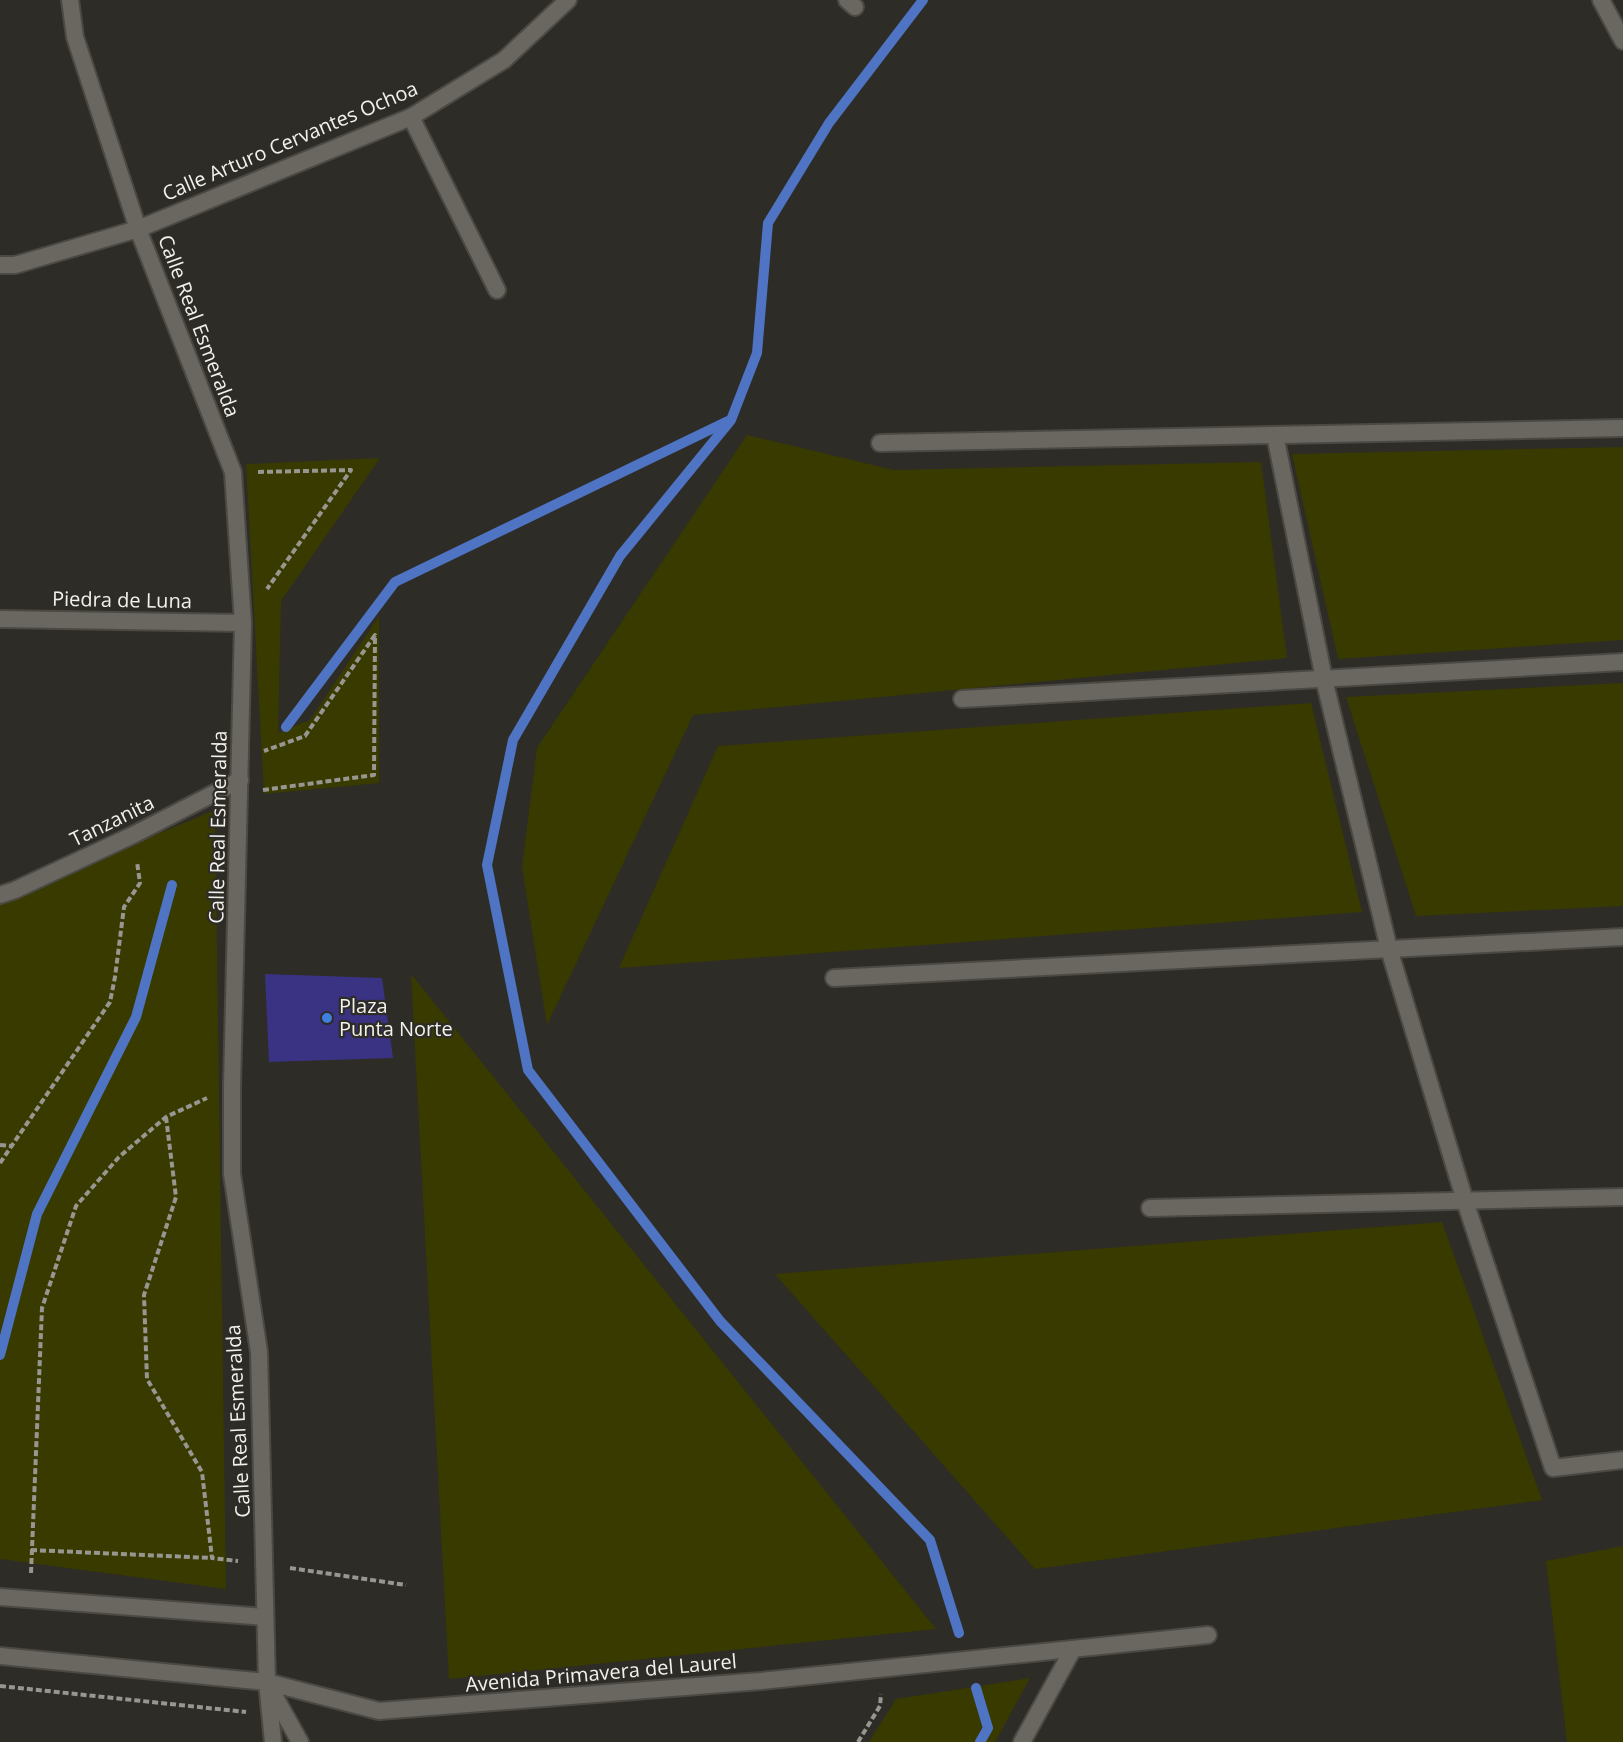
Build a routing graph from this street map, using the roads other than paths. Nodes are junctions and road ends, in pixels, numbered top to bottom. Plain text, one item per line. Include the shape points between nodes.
1 (70, 0) edge
2 (568, 0) edge
3 (1601, 0) edge
4 (1623, 40) edge
5 (411, 117) junction
6 (138, 229) junction
7 (0, 265) edge
8 (497, 290) dead end
9 (1623, 428) edge
10 (1275, 435) junction
11 (880, 443) dead end
12 (0, 619) edge
13 (243, 623) junction
14 (1623, 662) edge
15 (1324, 679) junction
16 (962, 699) dead end
17 (240, 786) junction
18 (0, 895) edge
19 (1623, 937) edge
20 (1389, 949) junction
21 (834, 978) dead end
22 (1623, 1197) edge
23 (1465, 1201) junction
24 (1150, 1208) dead end
25 (1623, 1460) edge
26 (0, 1597) edge
27 (266, 1617) junction
28 (1208, 1635) dead end
29 (1073, 1649) junction
30 (0, 1656) edge
31 (267, 1682) junction
32 (273, 1742) edge
33 (300, 1742) edge
34 (1022, 1742) edge

1 - 6 street, Calle Real Esmeralda via 75,37
2 - 5 street, Calle Arturo Cervantes Ochoa via 504,60
3 - 4 street
5 - 6 street, Calle Arturo Cervantes Ochoa
5 - 8 street
6 - 7 street, Calle Arturo Cervantes Ochoa via 15,265
6 - 13 street, Calle Real Esmeralda via 233,472
9 - 10 street
10 - 11 street
10 - 15 street
12 - 13 street, Piedra de Luna
13 - 17 street, Calle Real Esmeralda
14 - 15 street
15 - 16 street
15 - 20 street
17 - 18 street, Tanzanita
17 - 27 street, Calle Real Esmeralda via 232,1174 259,1352
19 - 20 street
20 - 21 street
20 - 23 street
22 - 23 street
23 - 24 street
23 - 25 street via 1553,1468
26 - 27 street
27 - 31 street, Calle Real Esmeralda
28 - 29 street, Avenida Primavera del Laurel
29 - 31 street, Avenida Primavera del Laurel via 749,1682 379,1711
29 - 34 street
30 - 31 street, Avenida Primavera del Laurel
31 - 32 street, Calle Real Esmeralda
31 - 33 street

